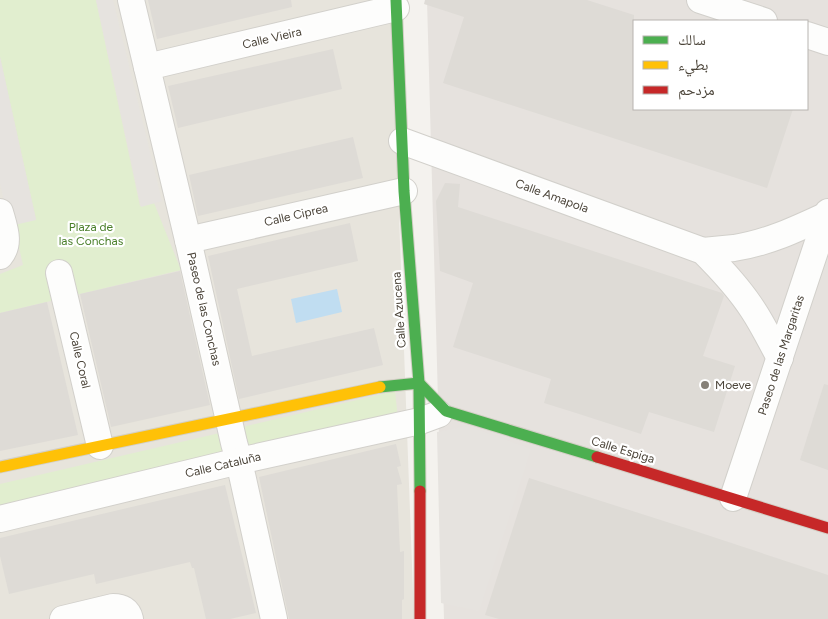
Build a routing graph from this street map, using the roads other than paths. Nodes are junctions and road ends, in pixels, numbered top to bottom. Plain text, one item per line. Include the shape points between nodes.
1 (131, 0) edge
2 (700, 0) edge
3 (396, 4) edge
4 (761, 20) edge
5 (808, 35) edge
6 (828, 42) edge
7 (147, 67) junction
8 (402, 141) junction
9 (404, 190) junction
10 (0, 212) edge
11 (827, 213) edge
12 (188, 240) junction
13 (703, 251) junction
14 (2, 254) edge
15 (60, 273) dead end
16 (817, 280) edge
17 (780, 358) junction
18 (419, 383) junction
19 (446, 411) junction
20 (228, 418) junction
21 (420, 421) junction
22 (100, 446) junction
23 (239, 461) junction
24 (0, 467) edge
25 (733, 498) junction
26 (0, 519) edge
27 (828, 528) edge
28 (63, 619) edge
29 (130, 619) edge
30 (274, 619) edge
31 (420, 619) edge

1 - 7 street, Paseo de las Conchas
2 - 4 street
3 - 7 street, Calle Vieira
3 - 8 street, Calle Azucena
5 - 6 street
7 - 12 street, Paseo de las Conchas
8 - 9 street, Calle Azucena
8 - 13 street, Calle Amapola
9 - 12 street, Calle Ciprea
9 - 18 street, Calle Azucena
10 - 14 street via 6,238
11 - 13 street, Calle Amapola via 765,241
11 - 16 street, Paseo de las Margaritas
12 - 20 street, Paseo de las Conchas
13 - 17 street, Calle Amapola via 754,311
15 - 22 street, Calle Coral
16 - 17 street, Paseo de las Margaritas
17 - 25 street, Paseo de las Margaritas
18 - 19 street, Calle Espiga
18 - 20 street via 392,384
18 - 21 street, Calle Azucena
19 - 21 street, Calle Cataluña
19 - 25 street, Calle Espiga
20 - 22 street
20 - 23 street, Paseo de las Conchas
21 - 23 street, Calle Cataluña
21 - 31 street, Calle Azucena
22 - 24 street
23 - 26 street, Calle Cataluña
23 - 30 street, Paseo de las Conchas
25 - 27 street, Calle Espiga
28 - 29 street via 114,607 126,611

